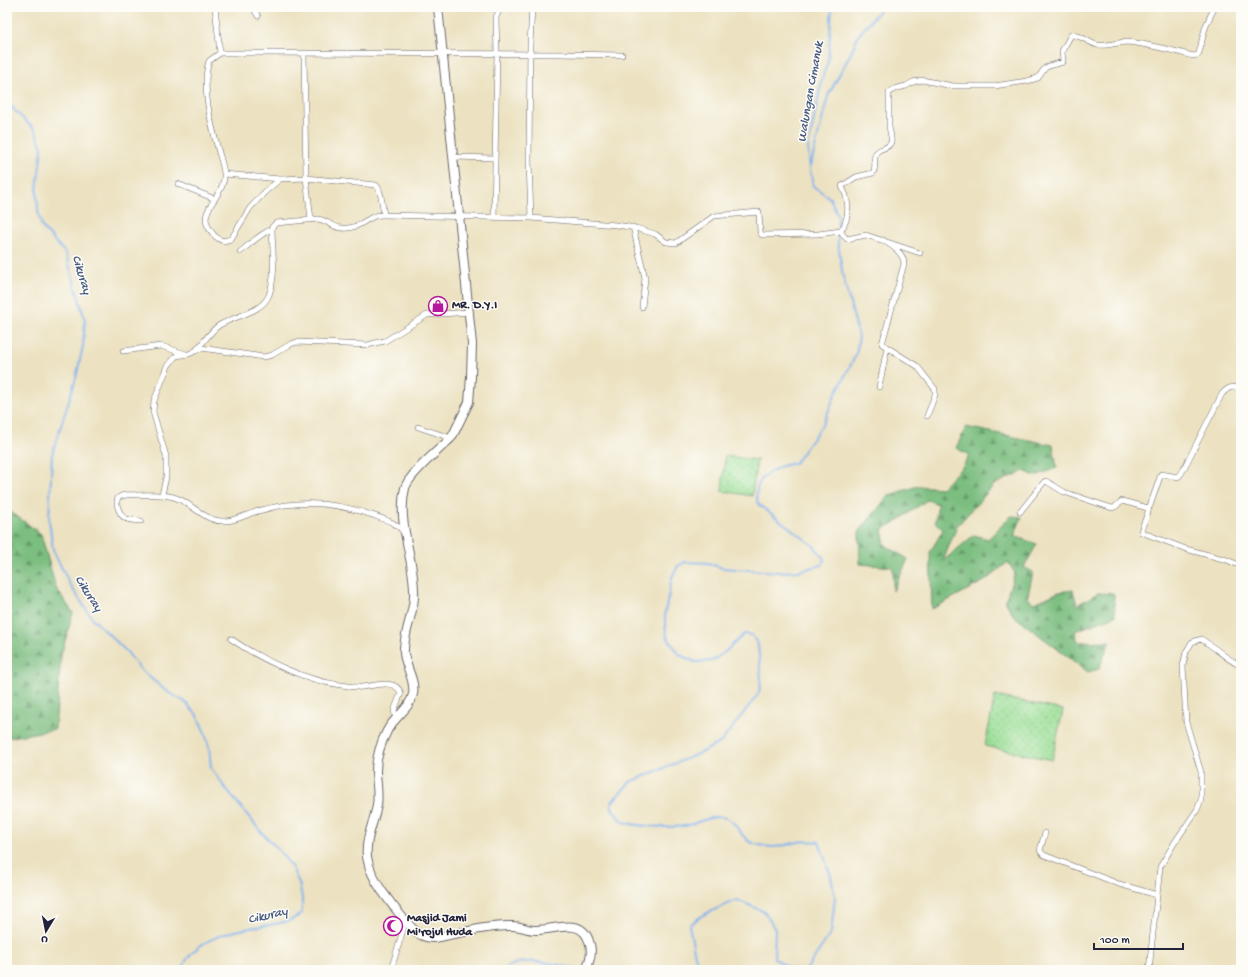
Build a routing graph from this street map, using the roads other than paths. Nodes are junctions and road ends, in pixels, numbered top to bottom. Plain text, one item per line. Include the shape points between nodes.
1 (215, 7) edge
2 (255, 7) edge
3 (438, 7) edge
4 (532, 7) edge
5 (1215, 7) edge
6 (258, 16) dead end
7 (220, 53) junction
8 (304, 53) junction
9 (443, 54) junction
10 (497, 54) junction
11 (531, 54) junction
12 (622, 55) dead end
13 (452, 157) junction
14 (494, 158) junction
15 (224, 174) junction
16 (306, 178) junction
17 (280, 179) junction
18 (178, 184) dead end
19 (215, 199) junction
20 (384, 215) junction
21 (460, 216) junction
22 (494, 217) junction
23 (531, 218) junction
24 (311, 219) junction
25 (633, 227) junction
26 (272, 229) junction
27 (840, 231) junction
28 (883, 240) junction
29 (240, 252) dead end
30 (920, 253) dead end
31 (642, 306) dead end
32 (470, 312) junction
33 (888, 348) junction
34 (197, 349) junction
35 (123, 351) dead end
36 (187, 354) junction
37 (880, 387) dead end
38 (1241, 388) edge
39 (927, 416) dead end
40 (418, 427) dead end
41 (451, 438) junction
42 (162, 495) junction
43 (1149, 508) junction
44 (1020, 512) dead end
45 (141, 521) dead end
46 (407, 538) junction
47 (1241, 566) edge
48 (231, 639) dead end
49 (1241, 666) edge
50 (396, 718) junction
51 (1045, 833) dead end
52 (1156, 895) junction
53 (406, 920) junction
54 (391, 970) edge
55 (586, 970) edge
56 (1149, 970) edge

1 - 7 street
2 - 6 street
3 - 9 main road
4 - 10 street via 500,9 496,17
4 - 11 street
5 - 27 street via 1210,15 1198,55 1139,43 1098,45 1074,35 1070,36 1062,50 1063,62 1049,66 1036,79 994,86 953,86 922,80 894,89 889,93 888,105 892,142 876,152 873,173 856,177 842,186 847,214 845,225
7 - 8 street
7 - 15 street via 209,61 206,74 209,114
8 - 9 street
8 - 16 street
9 - 10 street
9 - 13 main road
10 - 11 street
10 - 14 street
11 - 12 street
11 - 23 street
13 - 14 street
13 - 21 main road
14 - 22 street
15 - 17 street
15 - 19 street via 222,186
16 - 17 street
16 - 20 street via 376,185
16 - 24 street
17 - 19 street via 250,208 228,241 215,236 206,223 206,216
18 - 19 street
20 - 21 street
20 - 24 street via 374,216 360,225 346,228 340,228 322,219
21 - 22 street
21 - 32 main road
22 - 23 street
23 - 25 street
24 - 26 street via 276,223
25 - 27 street via 655,234 666,242 676,243 714,216 759,212 762,235
25 - 31 street via 645,278
26 - 29 street via 263,233
26 - 34 street via 274,264 266,300 258,308 219,325
27 - 28 street via 847,239 866,235
28 - 30 street
28 - 33 street via 904,259 882,343
32 - 34 street via 427,315 385,341 368,345 297,342 260,357
32 - 41 main road via 472,344 469,402
33 - 37 street
33 - 39 street via 917,366 935,389
34 - 36 street
35 - 36 street via 161,346
36 - 42 street via 176,356 171,361 153,405 166,456 166,477
38 - 43 street via 1230,387 1222,394 1181,474 1178,477 1161,474
40 - 41 street
41 - 46 main road via 406,485 402,506
42 - 45 street via 126,495 118,498 116,502 124,517
42 - 46 street via 180,499 210,518 220,521 278,506 298,503 332,504 359,510 397,525
43 - 44 street via 1122,501 1112,508 1064,492 1046,481
43 - 47 street via 1140,532 1186,550
46 - 50 main road via 414,596 404,652 413,693 409,705
48 - 50 street via 278,664 334,684 361,687 392,685 400,689 401,693 394,711
49 - 52 street via 1227,659 1201,639 1192,642 1186,652 1183,666 1186,722 1201,772 1201,800 1160,867
50 - 53 main road via 387,730 380,747 376,770 378,791 367,844 367,858 370,870 382,891
51 - 52 street via 1040,850 1044,855 1119,884
52 - 56 street
53 - 54 street
53 - 55 main road via 418,934 432,938 504,926 535,930 576,927 587,936 591,948

